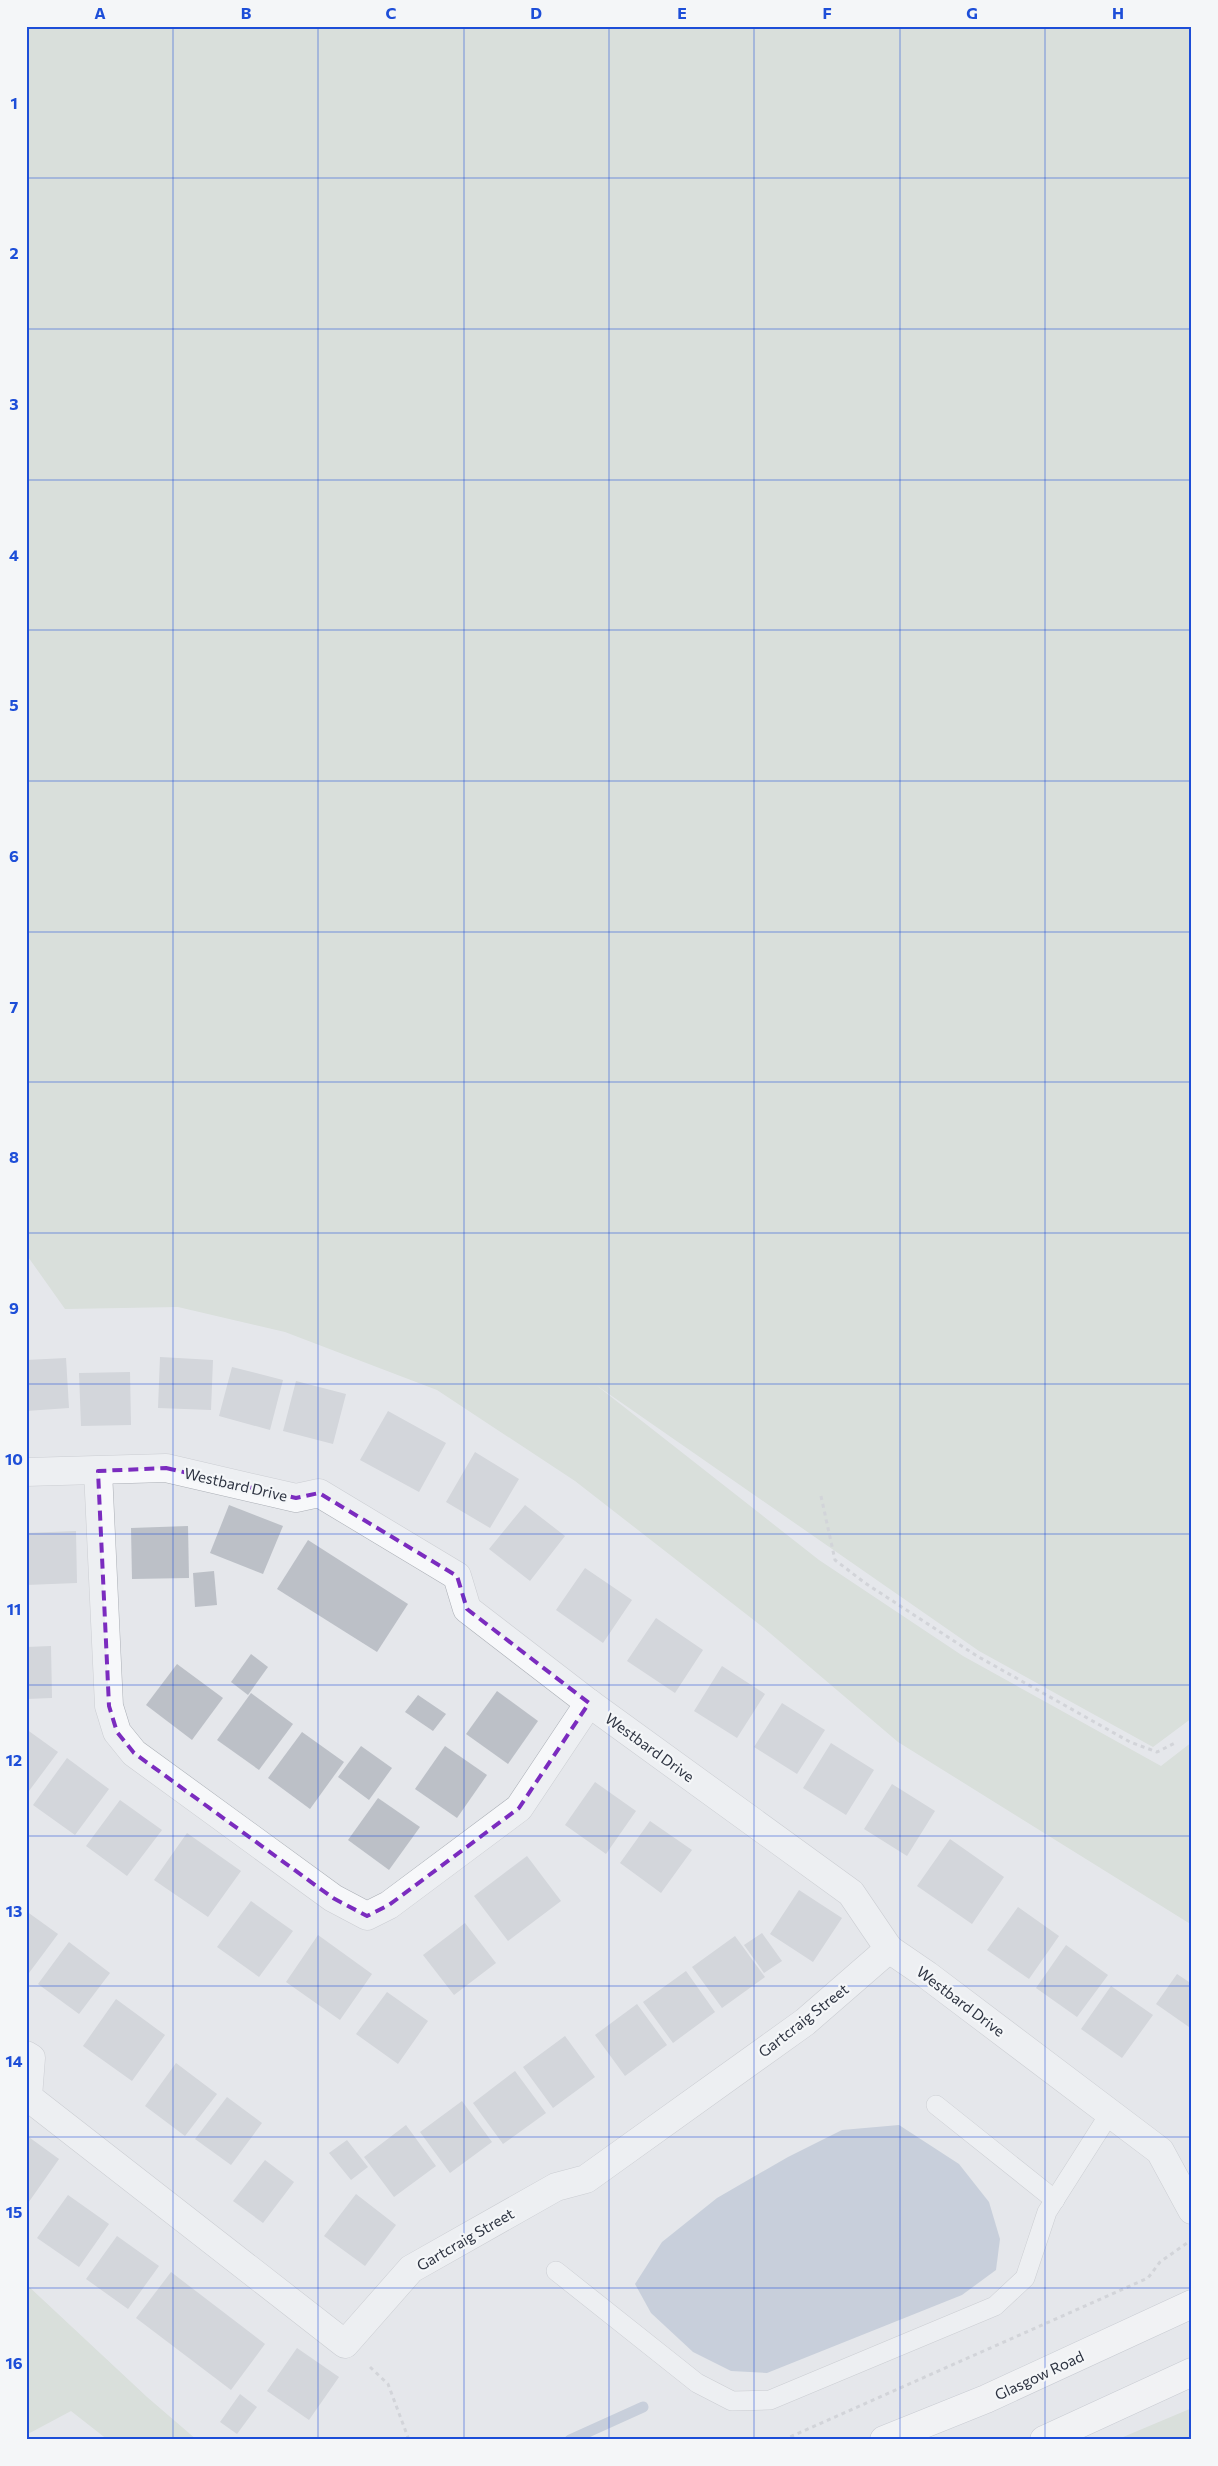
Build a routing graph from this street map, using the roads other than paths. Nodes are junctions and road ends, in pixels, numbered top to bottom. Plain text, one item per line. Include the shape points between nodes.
1 (98, 1470) junction
2 (26, 1472) edge
3 (589, 1703) junction
4 (889, 1949) junction
5 (26, 2055) edge
6 (936, 2105) dead end
7 (1110, 2113) junction
8 (1055, 2200) junction
9 (1192, 2210) edge
10 (556, 2271) dead end
11 (1192, 2304) edge
12 (1192, 2372) edge
13 (884, 2440) edge
14 (1044, 2440) edge

1 - 2 street, Westbard Drive
1 - 3 street, Westbard Drive via 166,1468 296,1498 320,1493 457,1576 467,1609
1 - 3 street via 109,1706 117,1732 142,1758 333,1898 367,1916 389,1906 519,1808
3 - 4 street, Westbard Drive via 851,1893
4 - 5 street, Gartcraig Street via 805,2022 586,2179 556,2187 411,2269 344,2344 28,2097 31,2058
4 - 7 street, Westbard Drive
6 - 8 lane
7 - 8 lane
7 - 9 street, Westbard Drive via 1160,2151
8 - 10 lane via 1047,2212 1025,2278 995,2306 770,2400 732,2401 697,2384
11 - 13 main road, Glasgow Road via 986,2399
12 - 14 main road

